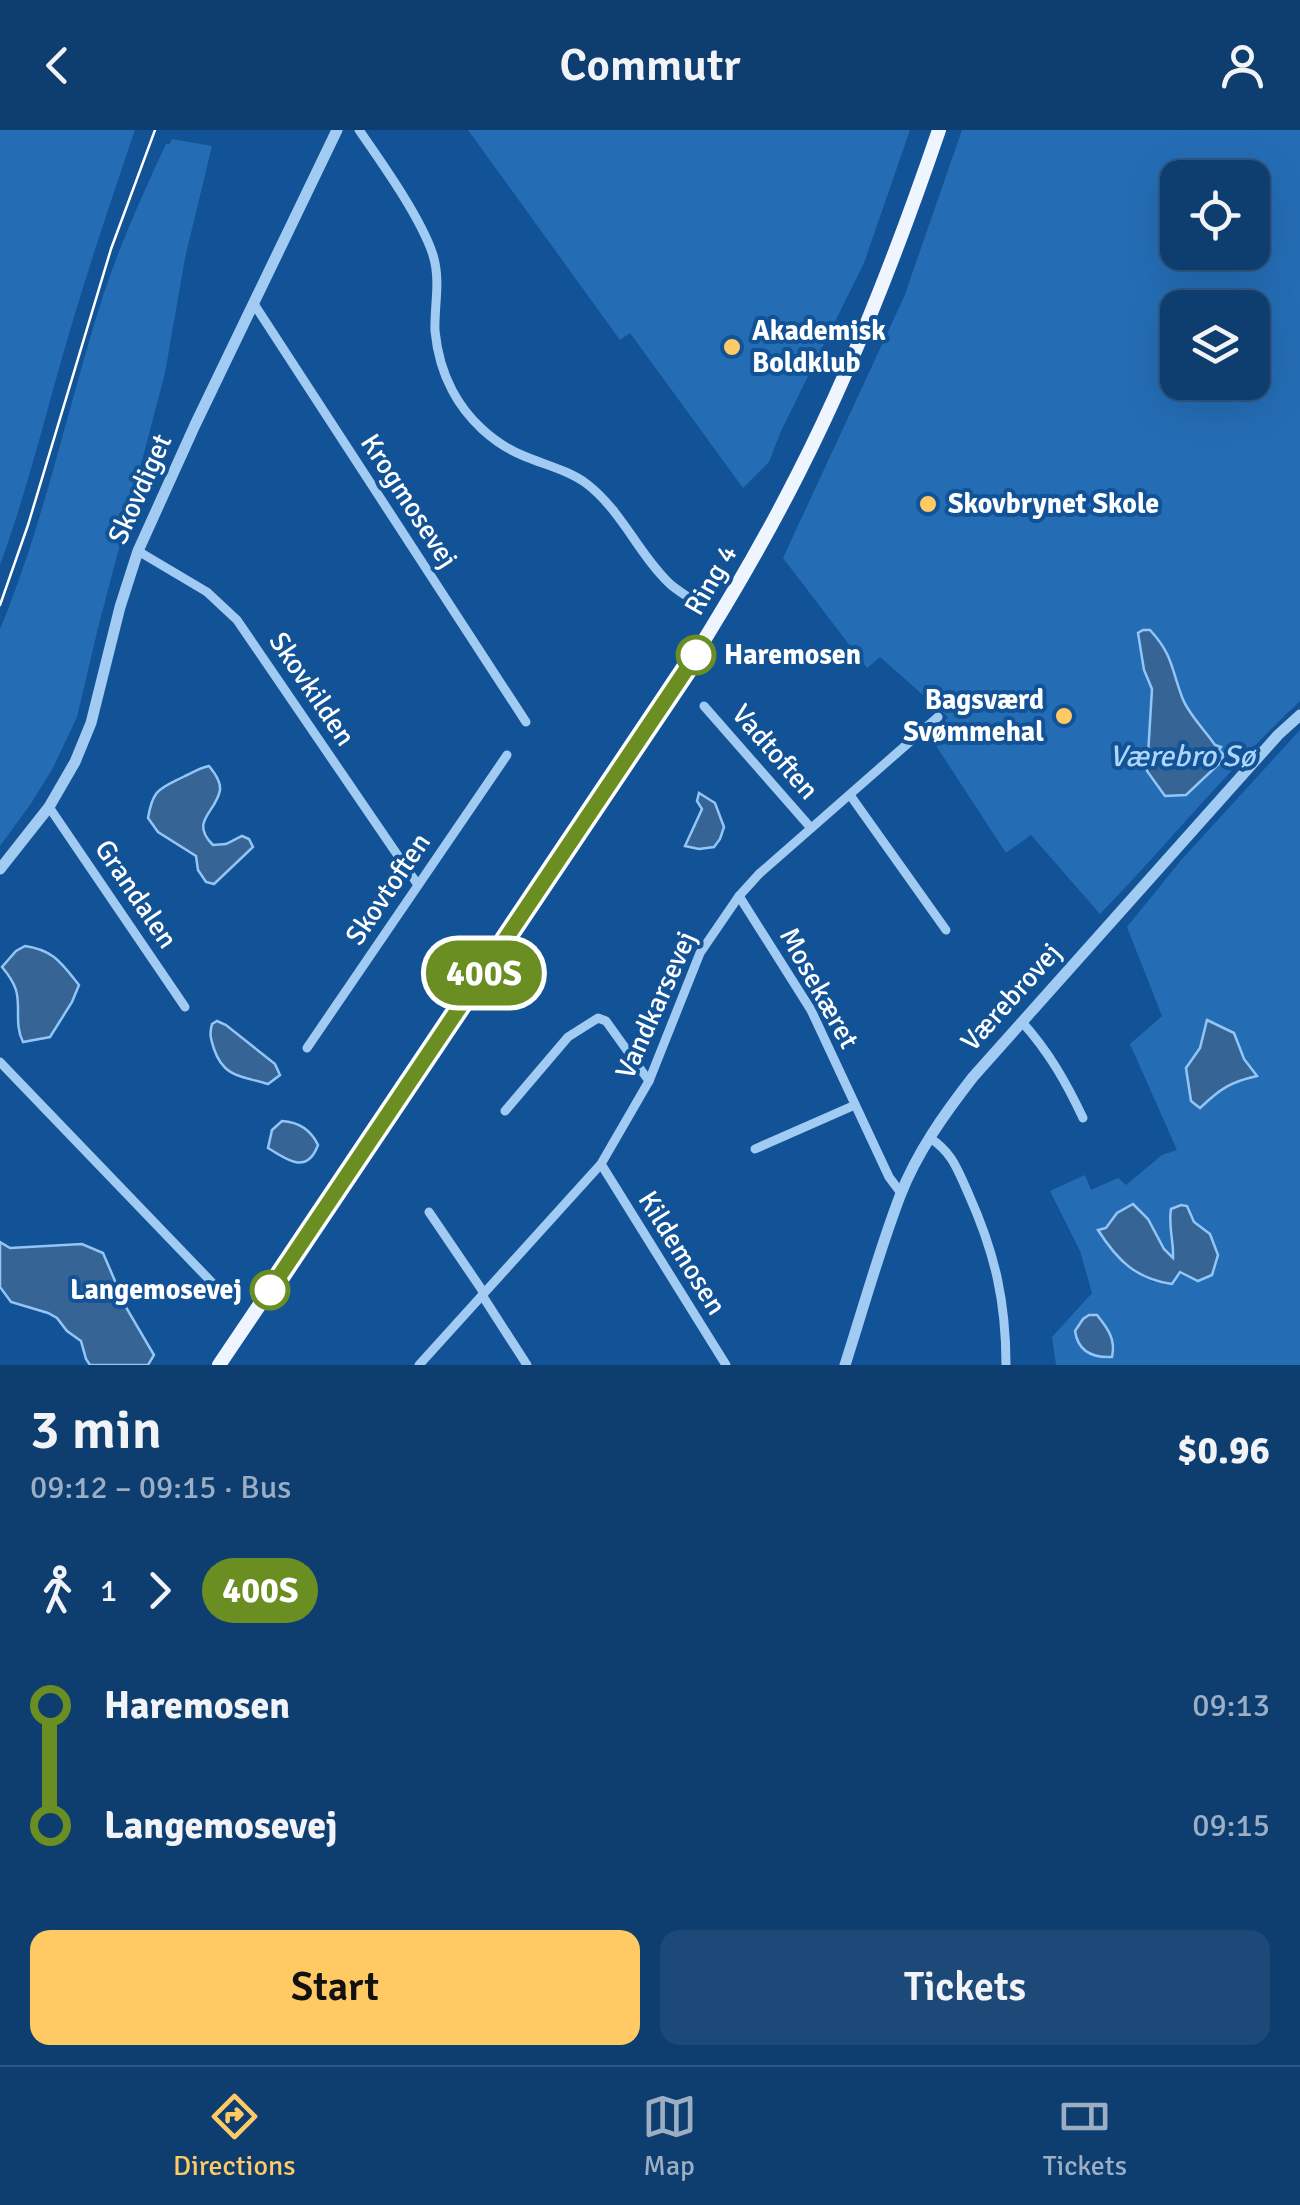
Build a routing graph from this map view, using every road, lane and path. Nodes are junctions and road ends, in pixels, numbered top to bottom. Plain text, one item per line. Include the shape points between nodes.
1 (337, 130) edge
2 (359, 130) edge
3 (940, 130) edge
4 (254, 304) junction
5 (138, 551) junction
6 (695, 602) dead end
7 (704, 706) dead end
8 (1300, 715) edge
9 (938, 717) dead end
10 (526, 722) dead end
11 (507, 756) dead end
12 (850, 795) junction
13 (49, 807) junction
14 (811, 828) junction
15 (0, 868) edge
16 (418, 884) junction
17 (739, 896) junction
18 (946, 930) dead end
19 (185, 1006) dead end
20 (1022, 1022) junction
21 (307, 1048) dead end
22 (0, 1062) edge
23 (649, 1081) junction
24 (855, 1104) junction
25 (505, 1111) dead end
26 (1083, 1118) dead end
27 (930, 1138) junction
28 (755, 1149) dead end
29 (601, 1164) junction
30 (901, 1194) junction
31 (429, 1212) dead end
32 (483, 1294) junction
33 (224, 1295) dead end
34 (220, 1365) edge
35 (419, 1365) edge
36 (527, 1365) edge
37 (726, 1365) edge
38 (845, 1365) edge
39 (1006, 1365) edge

1 - 4 street, Skovdiget
2 - 6 street via 433,256 441,363 468,414 512,450 588,484 666,580
3 - 34 main road, Ring 4 via 836,396 722,612
4 - 5 street, Skovdiget
4 - 10 street, Krogmosevej
5 - 13 street, Skovdiget via 91,723
5 - 16 street, Skovkilden via 207,592 237,620
7 - 14 street, Vadtoften
8 - 20 street, Værebrovej
9 - 12 street, Vandkarsevej
11 - 16 street, Skovtoften
12 - 14 street, Vandkarsevej
12 - 18 street
13 - 15 street, Skovdiget
13 - 19 street, Grandalen
14 - 17 street, Vandkarsevej
16 - 21 street, Skovtoften
17 - 23 street, Vandkarsevej via 700,953
17 - 24 street, Mosekæret via 811,1010
20 - 26 street via 1054,1062
20 - 27 street, Værebrovej
22 - 33 street
23 - 25 street via 598,1018 568,1037
23 - 29 street, Vandkarsevej
24 - 28 street
24 - 30 street, Mosekæret
27 - 30 street, Værebrovej
27 - 39 street via 955,1164 984,1227 1004,1309
29 - 32 street, Vandkarsevej
29 - 37 street, Kildemosen
30 - 38 street, Værebrovej
31 - 32 street
32 - 35 street, Vandkarsevej
32 - 36 street

